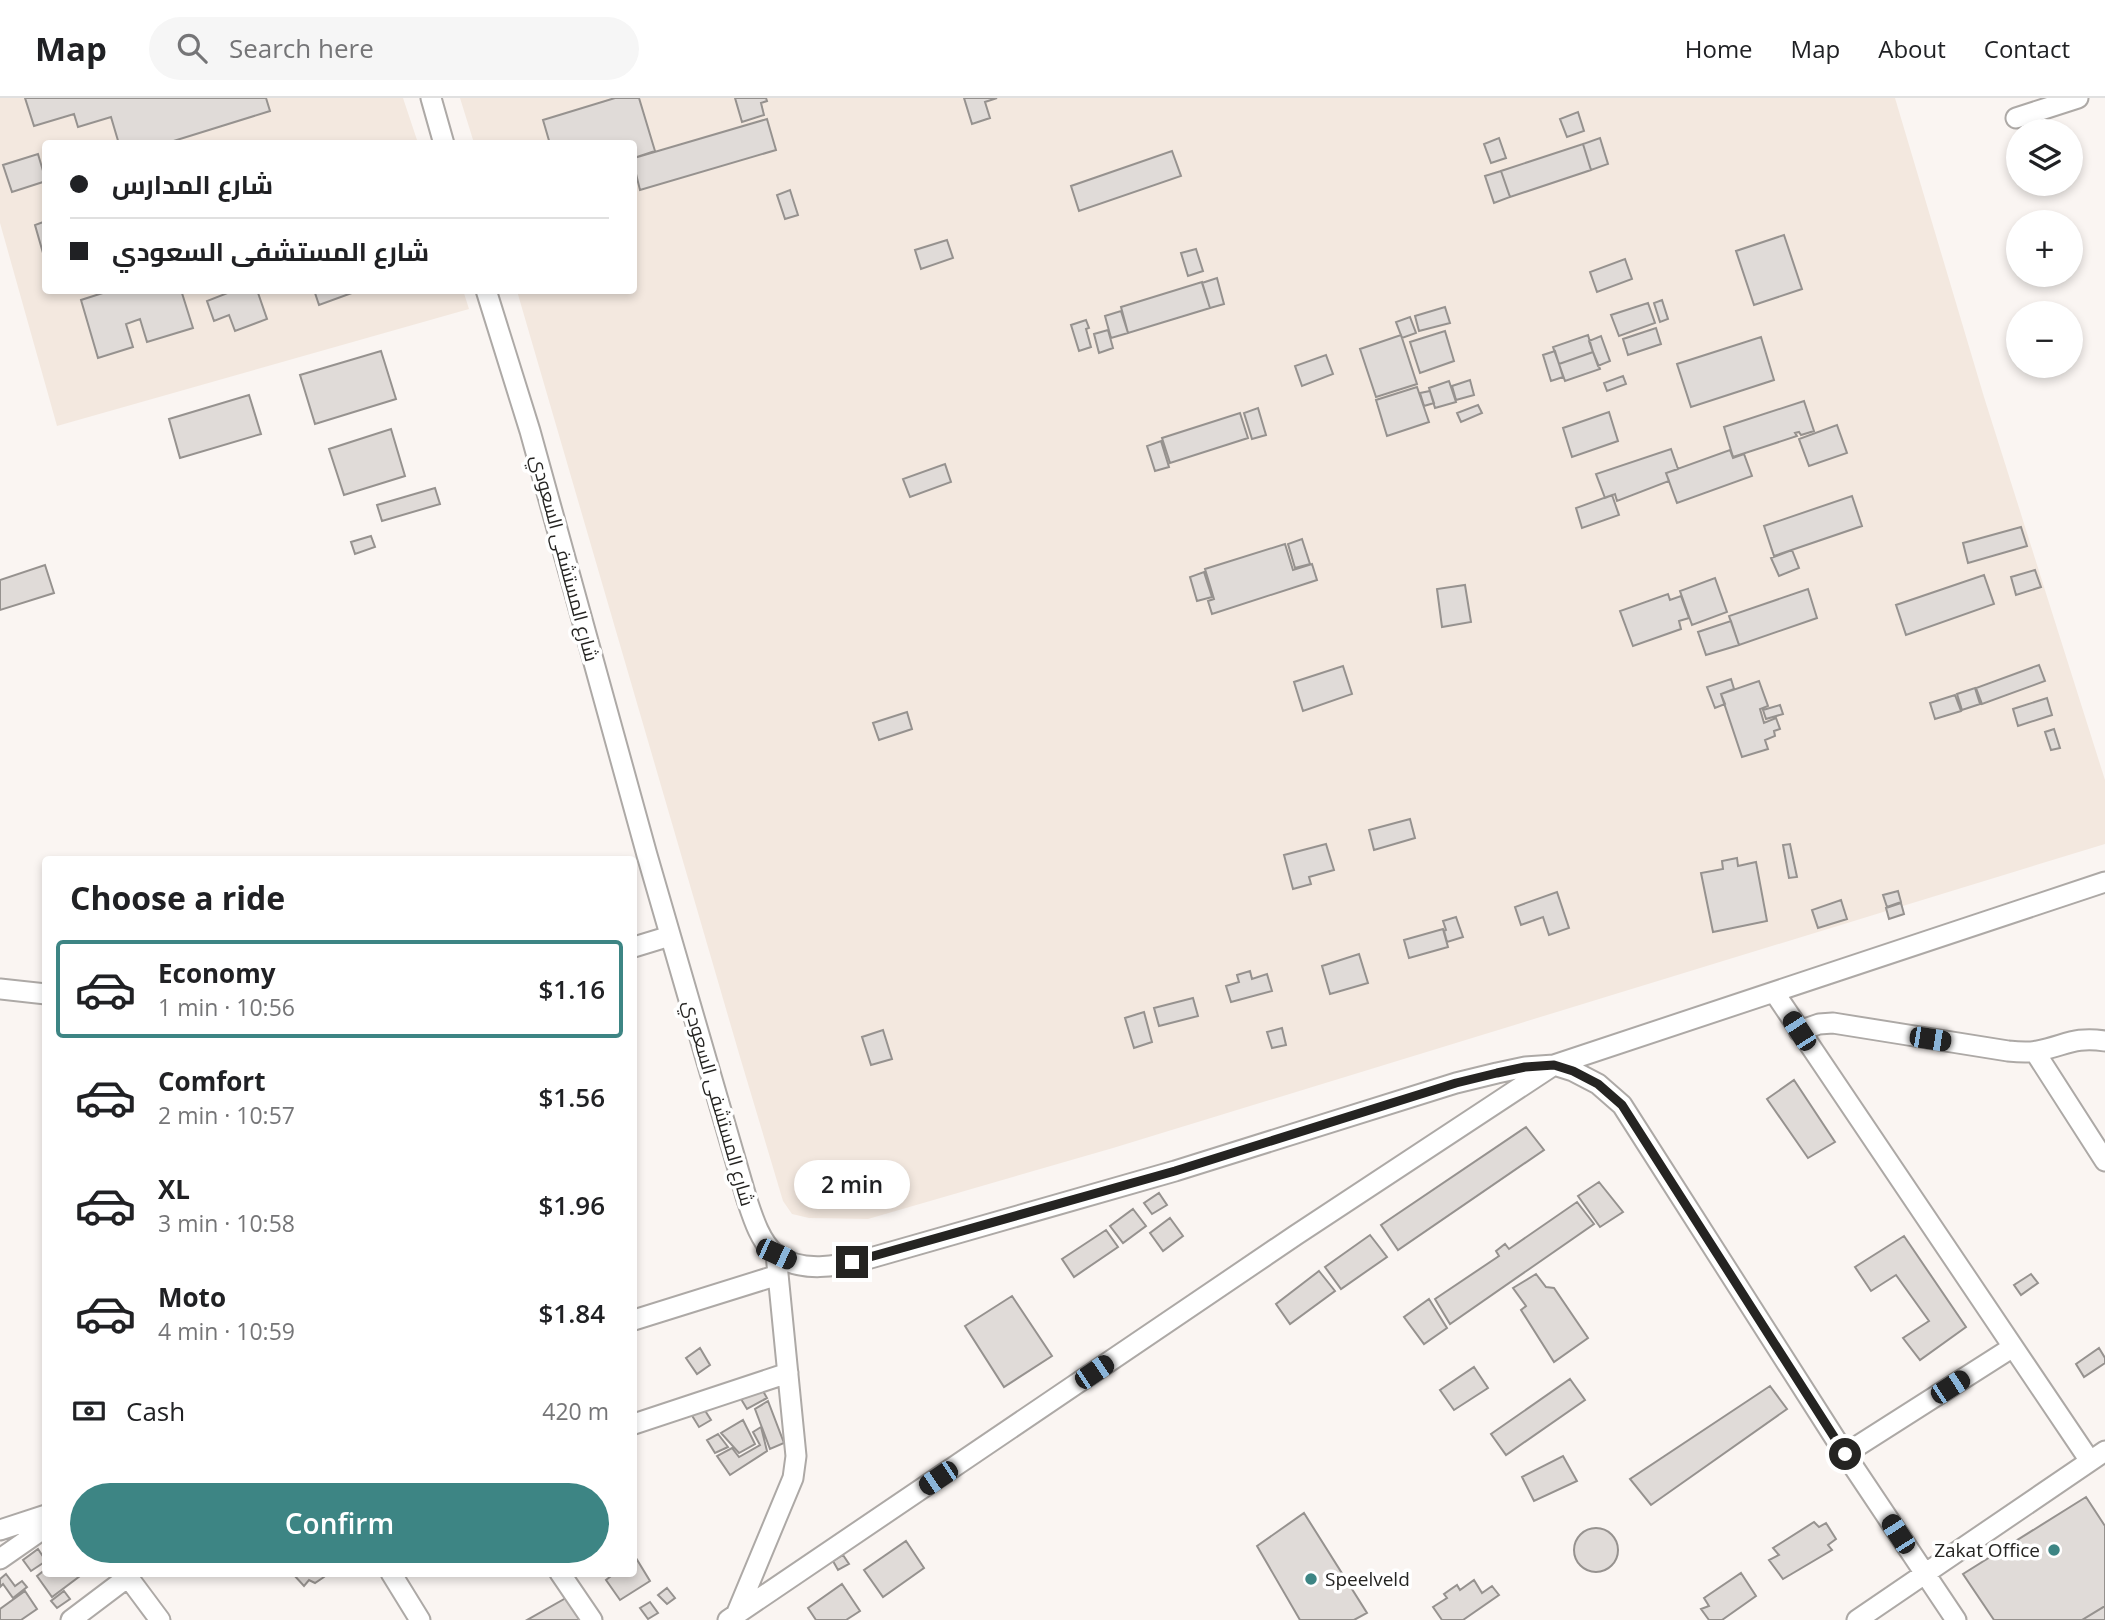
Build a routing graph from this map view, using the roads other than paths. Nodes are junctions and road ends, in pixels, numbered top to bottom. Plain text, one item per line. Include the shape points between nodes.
1 (431, 98) edge
2 (2078, 98) edge
3 (2016, 118) dead end
4 (443, 140) edge
5 (487, 294) edge
6 (2105, 882) edge
7 (670, 936) junction
8 (637, 946) edge
9 (0, 989) edge
10 (1774, 992) junction
11 (42, 994) edge
12 (1799, 1031) junction
13 (2105, 1041) edge
14 (2035, 1052) junction
15 (1554, 1065) junction
16 (2105, 1161) edge
17 (776, 1254) junction
18 (778, 1275) junction
19 (637, 1319) edge
20 (2013, 1347) junction
21 (788, 1373) junction
22 (637, 1423) edge
23 (1845, 1454) junction
24 (2098, 1456) edge
25 (42, 1516) edge
26 (0, 1530) edge
27 (42, 1530) edge
28 (0, 1559) edge
29 (1925, 1573) junction
30 (124, 1577) edge
31 (128, 1577) edge
32 (393, 1577) edge
33 (563, 1577) edge
34 (732, 1617) edge
35 (71, 1620) edge
36 (160, 1620) edge
37 (420, 1620) edge
38 (592, 1620) edge
39 (1857, 1620) edge
40 (1956, 1620) edge

1 - 4 street
2 - 3 street
5 - 7 street, شارع المستشفى السعودي via 530,431
6 - 10 street
7 - 8 street
7 - 17 street, شارع المستشفى السعودي via 747,1200
9 - 11 street
10 - 12 street
10 - 15 street
12 - 14 street via 1833,1023
12 - 20 street
13 - 14 street via 2072,1040
14 - 16 street
15 - 17 street via 1456,1083 1175,1171 867,1259 815,1266
15 - 23 street via 1598,1084 1622,1105
15 - 34 street
17 - 18 street
18 - 19 street
18 - 21 street
20 - 23 street
20 - 24 street
21 - 22 street
21 - 34 street via 796,1456 793,1478
23 - 29 street
24 - 29 street
25 - 26 street
27 - 28 street
29 - 39 street
29 - 40 street
30 - 35 street
31 - 36 street
32 - 37 street
33 - 38 street

